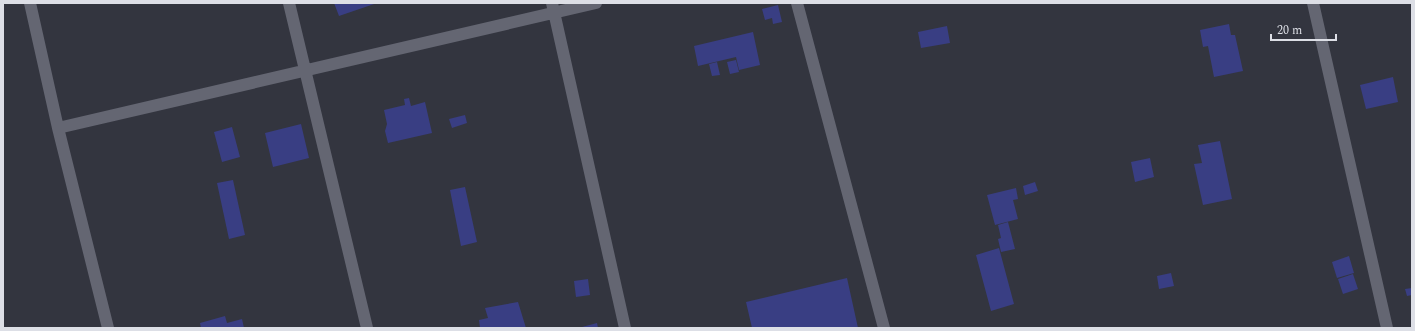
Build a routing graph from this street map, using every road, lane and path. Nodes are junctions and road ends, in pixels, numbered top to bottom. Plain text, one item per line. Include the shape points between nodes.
1 (30, 3) edge
2 (289, 3) edge
3 (596, 3) edge
4 (797, 3) edge
5 (1313, 3) edge
6 (554, 8) edge
7 (305, 71) junction
8 (58, 128) junction
9 (108, 328) edge
10 (367, 328) edge
11 (625, 328) edge
12 (884, 328) edge
13 (1387, 328) edge

1 - 8 street
2 - 7 street
3 - 6 street
4 - 12 street
5 - 13 street
6 - 7 street
6 - 11 street
7 - 8 street
7 - 10 street
8 - 9 street

